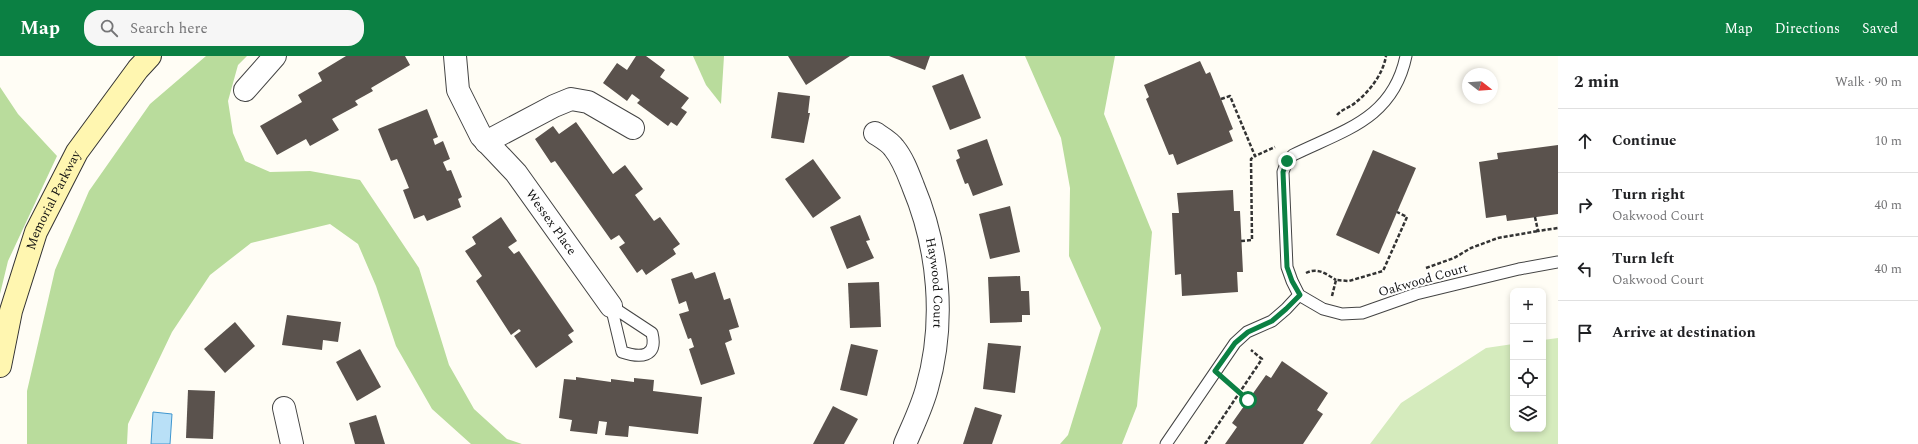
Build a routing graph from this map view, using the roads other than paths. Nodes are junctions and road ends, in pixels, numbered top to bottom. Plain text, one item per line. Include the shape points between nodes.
1 (150, 56) edge
2 (275, 56) edge
3 (455, 56) edge
4 (1406, 56) edge
5 (244, 90) dead end
6 (633, 128) dead end
7 (875, 133) dead end
8 (486, 142) junction
9 (1558, 262) edge
10 (1300, 295) junction
11 (611, 306) junction
12 (0, 366) edge
13 (284, 408) dead end
14 (292, 444) edge
15 (905, 444) edge
16 (1166, 444) edge

1 - 12 main road, Memorial Parkway via 77,152 36,232 11,311
2 - 5 street
3 - 8 street, Wessex Place via 458,90
4 - 10 lane, Oakwood Court via 1403,71 1393,92 1381,106 1364,121 1292,155 1287,161 1283,172 1287,267
6 - 8 street via 588,102 572,99
7 - 15 street, Haywood Court via 893,147 905,166 920,202 930,236 936,283 937,324 933,360 927,387
8 - 11 street, Wessex Place via 516,173
9 - 10 lane, Oakwood Court via 1416,294 1362,313 1342,314 1329,311
10 - 16 lane via 1272,321 1248,332 1235,343
11 - 11 lane via 622,352 644,356 650,352 654,341 652,334
13 - 14 street

